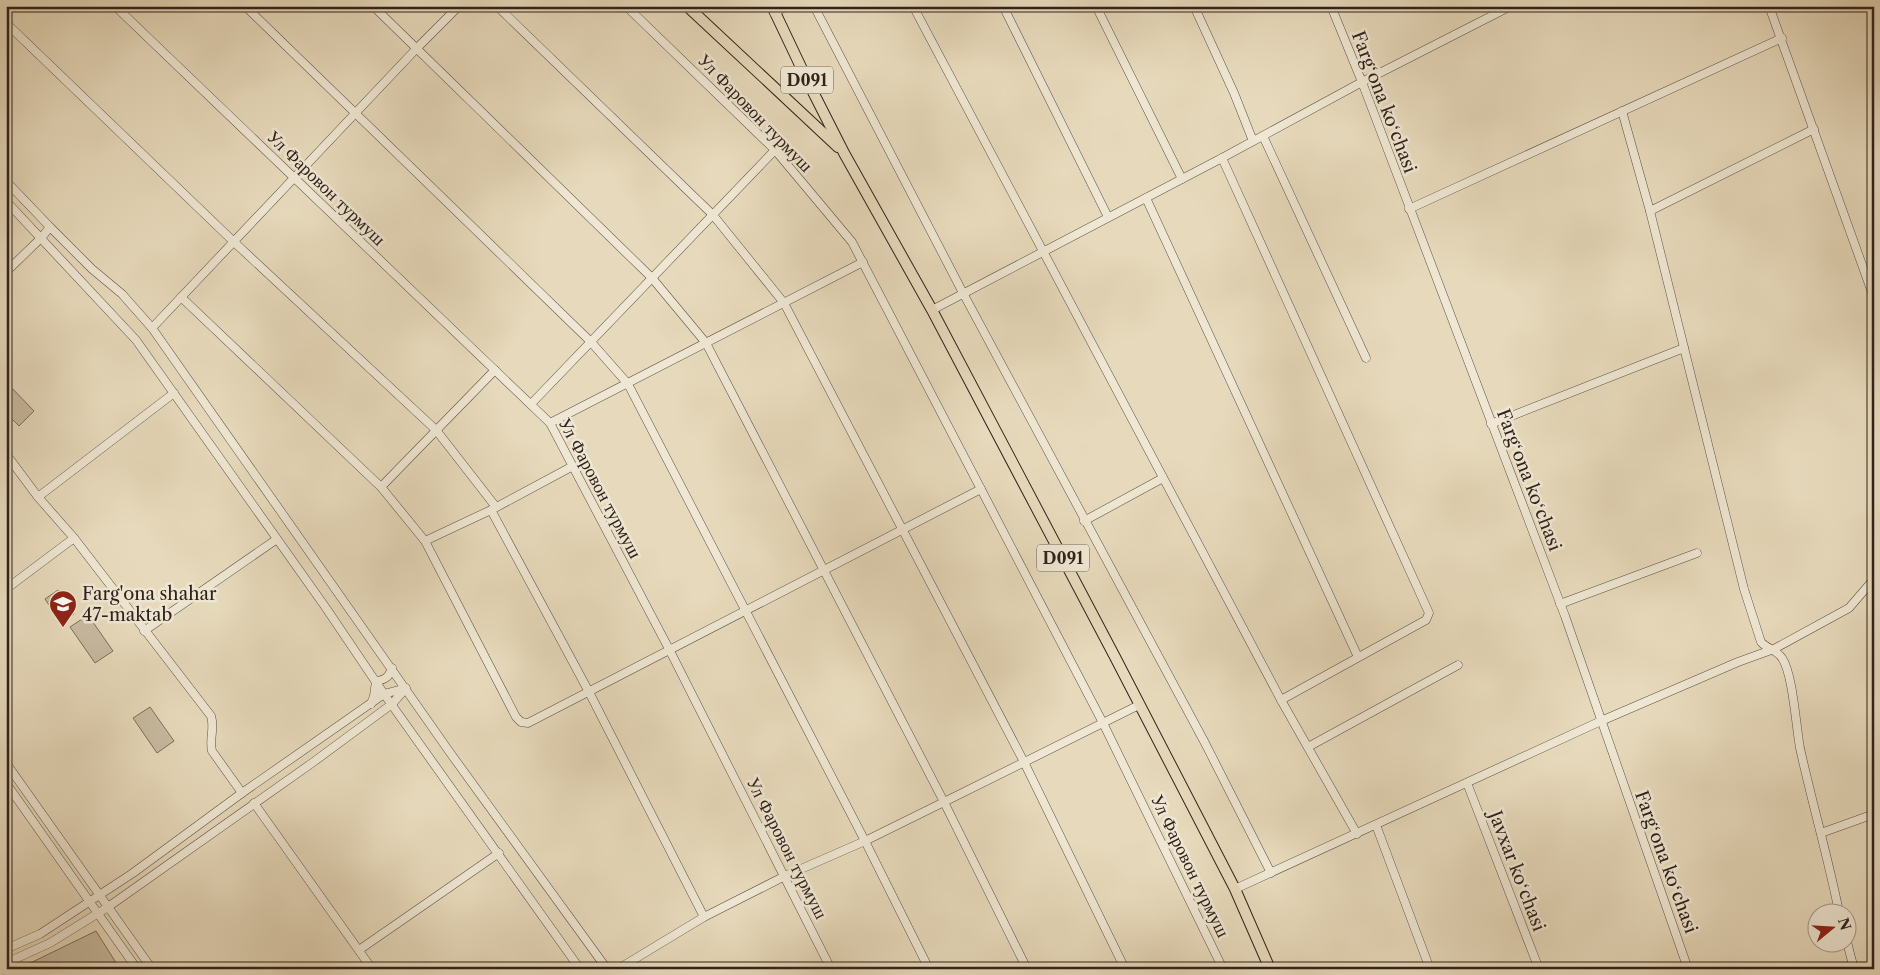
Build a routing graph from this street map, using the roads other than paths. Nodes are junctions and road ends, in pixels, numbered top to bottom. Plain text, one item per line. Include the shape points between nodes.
1 (115, 6) edge
2 (245, 6) edge
3 (373, 6) edge
4 (459, 6) edge
5 (497, 6) edge
6 (626, 6) edge
7 (687, 6) edge
8 (787, 6) edge
9 (814, 6) edge
10 (913, 6) edge
11 (1003, 6) edge
12 (1096, 6) edge
13 (1194, 6) edge
14 (1331, 6) edge
15 (1511, 6) edge
16 (1769, 6) edge
17 (773, 10) edge
18 (6, 23) edge
19 (1782, 38) junction
20 (417, 48) junction
21 (1362, 82) junction
22 (1622, 110) junction
23 (356, 114) junction
24 (1814, 129) junction
25 (1263, 136) junction
26 (1252, 141) junction
27 (775, 150) junction
28 (844, 153) junction
29 (1222, 158) junction
30 (294, 179) junction
31 (1182, 179) junction
32 (6, 180) edge
33 (1146, 198) junction
34 (6, 201) edge
35 (1409, 209) junction
36 (1650, 211) junction
37 (713, 215) junction
38 (1108, 217) junction
39 (50, 227) junction
40 (42, 238) junction
41 (234, 242) junction
42 (1042, 251) junction
43 (863, 262) junction
44 (6, 272) edge
45 (652, 278) junction
46 (963, 293) junction
47 (181, 297) junction
48 (1874, 298) edge
49 (784, 303) junction
50 (932, 310) junction
51 (152, 328) junction
52 (591, 342) junction
53 (706, 343) junction
54 (1874, 345) edge
55 (1684, 348) junction
56 (1874, 354) edge
57 (1366, 358) dead end
58 (495, 370) junction
59 (628, 384) junction
60 (174, 393) junction
61 (531, 404) junction
62 (550, 423) junction
63 (1491, 424) junction
64 (436, 430) junction
65 (6, 454) edge
66 (573, 466) junction
67 (1163, 478) junction
68 (381, 487) junction
69 (981, 489) junction
70 (38, 497) junction
71 (493, 509) junction
72 (1084, 521) junction
73 (902, 530) junction
74 (74, 538) junction
75 (277, 539) junction
76 (425, 541) junction
77 (1697, 553) dead end
78 (824, 570) junction
79 (1874, 580) edge
80 (6, 589) edge
81 (1560, 604) junction
82 (746, 611) junction
83 (144, 631) junction
84 (669, 649) junction
85 (1774, 649) junction
86 (1358, 657) junction
87 (1458, 665) dead end
88 (392, 668) junction
89 (376, 681) junction
90 (406, 688) junction
91 (589, 692) junction
92 (384, 694) junction
93 (1281, 700) junction
94 (371, 704) junction
95 (392, 704) junction
96 (1139, 704) junction
97 (379, 714) junction
98 (401, 718) junction
99 (1601, 721) junction
100 (1103, 723) junction
101 (1308, 747) junction
102 (1024, 762) junction
103 (6, 763) edge
104 (1468, 783) junction
105 (6, 784) edge
106 (242, 793) junction
107 (944, 802) junction
108 (254, 803) junction
109 (1874, 814) edge
110 (1376, 826) junction
111 (1822, 833) junction
112 (1357, 834) junction
113 (865, 840) junction
114 (499, 853) junction
115 (1272, 873) junction
116 (785, 876) junction
117 (1235, 889) junction
118 (99, 896) junction
119 (90, 902) junction
120 (1837, 902) edge
121 (108, 907) junction
122 (98, 912) junction
123 (704, 917) junction
124 (6, 949) edge
125 (359, 950) junction
126 (1850, 952) edge
127 (6, 963) edge
128 (137, 969) edge
129 (152, 969) edge
130 (372, 969) edge
131 (580, 969) edge
132 (607, 969) edge
133 (618, 969) edge
134 (831, 969) edge
135 (929, 969) edge
136 (1027, 969) edge
137 (1125, 969) edge
138 (1223, 969) edge
139 (1270, 969) edge
140 (1430, 969) edge
141 (1539, 969) edge
142 (1688, 969) edge
143 (1854, 969) edge

1 - 30 street, Ул Фаровон турмуш
2 - 23 street
3 - 20 street
4 - 20 street
5 - 37 street
6 - 27 street, Ул Фаровон турмуш
7 - 28 main road
8 - 17 street
9 - 46 street
10 - 42 street
11 - 38 street
12 - 31 street
13 - 26 street
14 - 21 street, Fargʻona koʻchasi
15 - 21 street
16 - 19 street
17 - 28 main road, D091
18 - 41 street
19 - 22 street
19 - 24 street
20 - 23 street
20 - 45 street
21 - 25 street
21 - 35 street, Fargʻona koʻchasi
22 - 35 street
22 - 36 street
23 - 30 street
23 - 52 street
24 - 36 street
24 - 48 street
25 - 26 street
25 - 57 street
26 - 29 street
27 - 37 street
27 - 43 street, Ул Фаровон турмуш via 852,242
28 - 50 main road, D091
29 - 31 street
29 - 86 street via 1429,613 1426,620
30 - 41 street
30 - 58 street, Ул Фаровон турмуш
31 - 33 street
32 - 39 street
33 - 38 street
33 - 86 street
34 - 40 street
35 - 63 street, Fargʻona koʻchasi
36 - 55 street
37 - 45 street
37 - 49 street
38 - 42 street
39 - 40 street
39 - 51 street via 122,294
40 - 44 street
40 - 60 street via 136,340
41 - 47 street
41 - 64 street
42 - 46 street
42 - 67 street
43 - 49 street
43 - 69 street, Ул Фаровон турмуш
45 - 52 street
45 - 53 street
46 - 50 street
46 - 72 street
47 - 51 street
47 - 68 street
49 - 53 street
49 - 73 street
50 - 96 main road, D091
51 - 88 street
52 - 59 street
52 - 61 street
53 - 59 street
53 - 78 street
54 - 56 street
55 - 63 street
55 - 85 street via 1746,597 1761,642
58 - 61 street, Ул Фаровон турмуш
58 - 64 street
59 - 62 street
59 - 82 street
60 - 70 street
60 - 75 street
61 - 62 street, Ул Фаровон турмуш
62 - 66 street, Ул Фаровон турмуш
63 - 81 street, Fargʻona koʻchasi
64 - 68 street
64 - 71 street
65 - 70 street
66 - 71 street
66 - 84 street, Ул Фаровон турмуш
67 - 72 street
67 - 93 street
68 - 76 street
69 - 73 street
69 - 100 street, Ул Фаровон турмуш
70 - 74 street
71 - 76 street
71 - 91 street
72 - 115 street
73 - 78 street
73 - 102 street
74 - 80 street
74 - 83 street
75 - 83 street
75 - 89 street
76 - 91 street via 521,722 528,724
77 - 81 street
78 - 82 street
78 - 107 street
79 - 85 street via 1849,608
81 - 99 street, Fargʻona koʻchasi
82 - 84 street
82 - 113 street
83 - 106 street via 211,716 212,751
84 - 91 street
84 - 116 street, Ул Фаровон турмуш
85 - 99 street
85 - 111 street via 1783,659 1787,671 1800,745
86 - 93 street
87 - 101 street
88 - 89 street via 390,676
88 - 90 street
89 - 92 street
89 - 94 street
90 - 92 street
90 - 95 street
90 - 132 street
91 - 123 street
92 - 94 street
92 - 95 street
93 - 101 street
94 - 106 street
95 - 97 street
95 - 98 street
96 - 100 street
96 - 117 main road, D091
97 - 98 street
97 - 108 street
98 - 114 street
99 - 104 street
99 - 142 street, Fargʻona koʻchasi
100 - 102 street
100 - 138 street, Ул Фаровон турмуш
101 - 112 street
102 - 107 street
102 - 137 street
103 - 118 street
104 - 110 street
104 - 141 street, Javxar koʻchasi
105 - 119 street
106 - 118 street
107 - 113 street
107 - 136 street
108 - 121 street
108 - 125 street
109 - 111 street
110 - 112 street
110 - 140 street
111 - 120 street
112 - 115 street
113 - 116 street
113 - 135 street
114 - 125 street
114 - 131 street
115 - 117 street
116 - 123 street
116 - 134 street, Ул Фаровон турмуш
117 - 139 main road, D091
118 - 119 street
118 - 121 street
119 - 122 street
119 - 124 street via 40,934
121 - 122 street
121 - 129 street
122 - 127 street via 50,943
122 - 128 street
123 - 133 street
125 - 130 street
126 - 143 street

